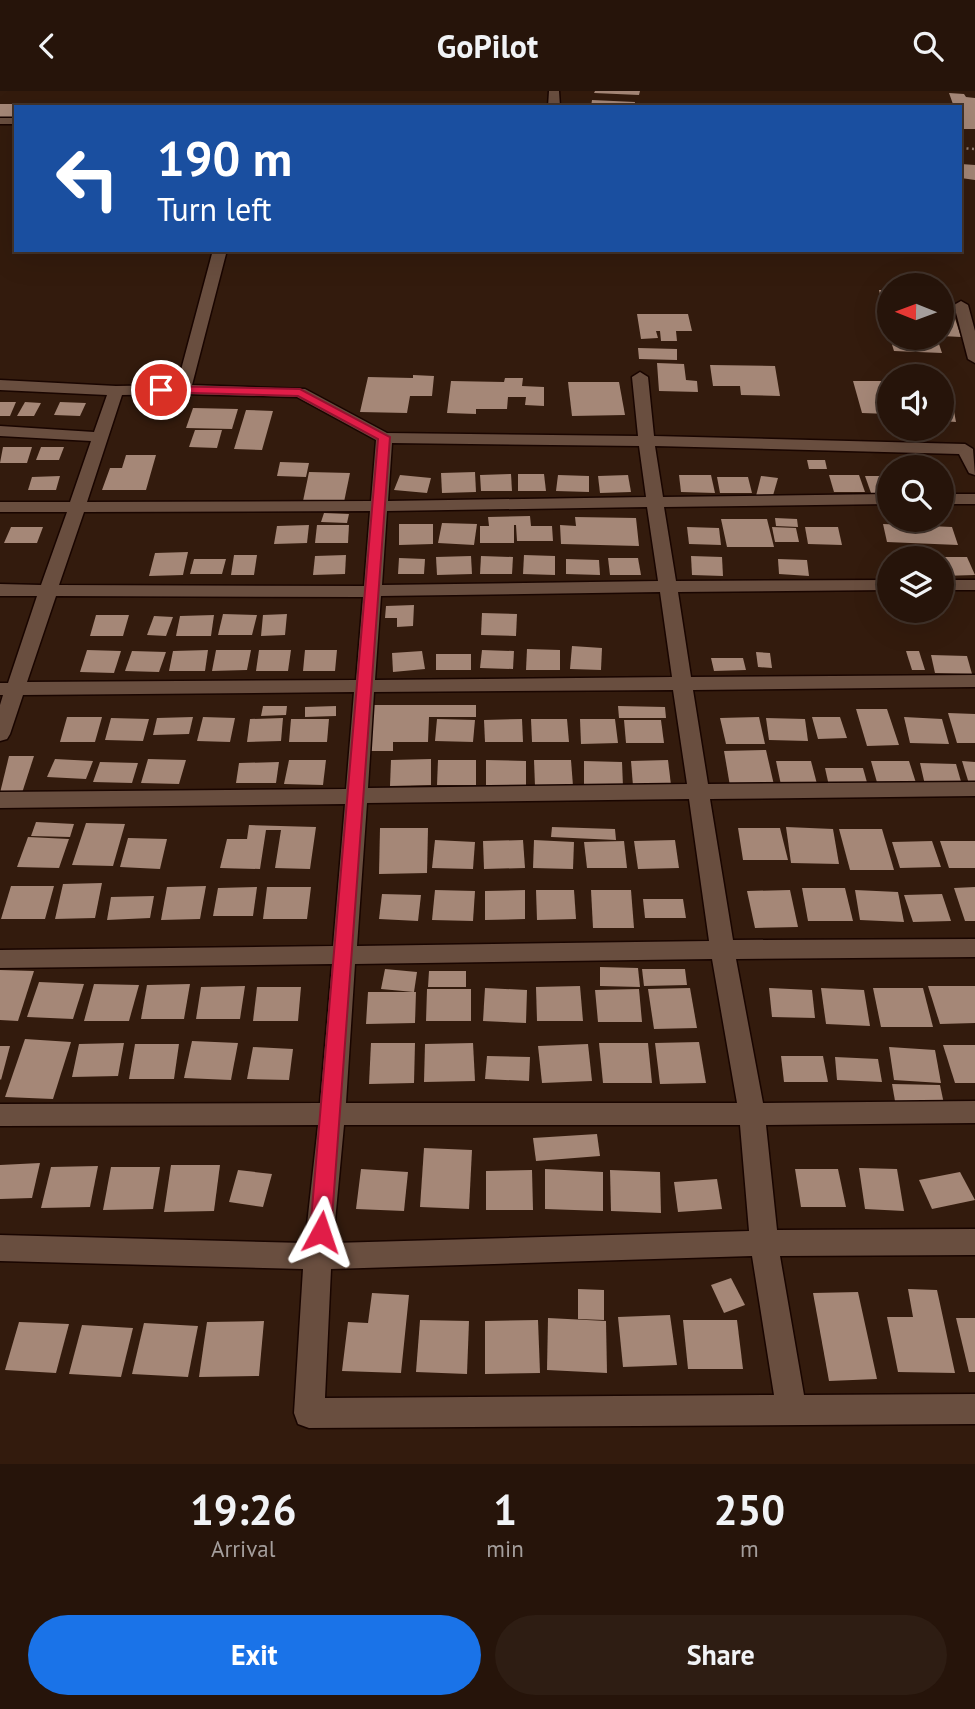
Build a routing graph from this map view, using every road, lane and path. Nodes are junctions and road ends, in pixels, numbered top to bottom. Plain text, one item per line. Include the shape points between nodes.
1 (219, 252) edge
2 (961, 305) dead end
3 (975, 359) edge
4 (640, 377) dead end
5 (0, 385) edge
6 (183, 389) junction
7 (116, 391) junction
8 (0, 431) edge
9 (975, 434) edge
10 (100, 437) junction
11 (384, 437) junction
12 (646, 441) junction
13 (965, 449) junction
14 (975, 470) edge
15 (877, 499) edge
16 (954, 499) edge
17 (975, 499) edge
18 (655, 500) junction
19 (378, 506) junction
20 (0, 507) edge
21 (76, 509) junction
22 (667, 585) junction
23 (877, 585) edge
24 (954, 585) edge
25 (975, 585) edge
26 (0, 590) edge
27 (372, 590) junction
28 (48, 591) junction
29 (682, 681) junction
30 (975, 681) edge
31 (364, 688) junction
32 (7, 690) edge
33 (0, 734) edge
34 (975, 789) edge
35 (698, 790) junction
36 (356, 798) junction
37 (0, 800) edge
38 (722, 948) junction
39 (975, 948) edge
40 (344, 957) junction
41 (0, 959) edge
42 (332, 1112) junction
43 (975, 1112) edge
44 (0, 1115) edge
45 (752, 1116) junction
46 (975, 1242) edge
47 (764, 1243) junction
48 (0, 1248) edge
49 (318, 1256) junction
50 (975, 1409) edge
51 (792, 1411) junction

1 - 6 street
2 - 3 street
4 - 12 street
5 - 7 street
6 - 7 street
6 - 11 street via 300,392
7 - 10 street
8 - 10 street
9 - 13 street
10 - 21 street
11 - 12 street
11 - 19 street
12 - 13 street
12 - 18 street
13 - 14 street
15 - 18 street
16 - 17 street
18 - 19 street
18 - 22 street
19 - 21 street
19 - 27 street
20 - 21 street
21 - 28 street
22 - 23 street
22 - 27 street
22 - 29 street
24 - 25 street
26 - 28 street
27 - 28 street
27 - 31 street
28 - 32 street
29 - 30 street
29 - 31 street
29 - 35 street
31 - 32 street
31 - 36 street
32 - 33 street
34 - 35 street
35 - 36 street
35 - 38 street
36 - 37 street
36 - 40 street
38 - 39 street
38 - 40 street
38 - 45 street
40 - 41 street
40 - 42 street
42 - 44 street
42 - 45 street
42 - 49 street
43 - 45 street
45 - 47 street
46 - 47 street
47 - 49 street
47 - 51 street
48 - 49 street
49 - 51 street via 309,1413
50 - 51 street

